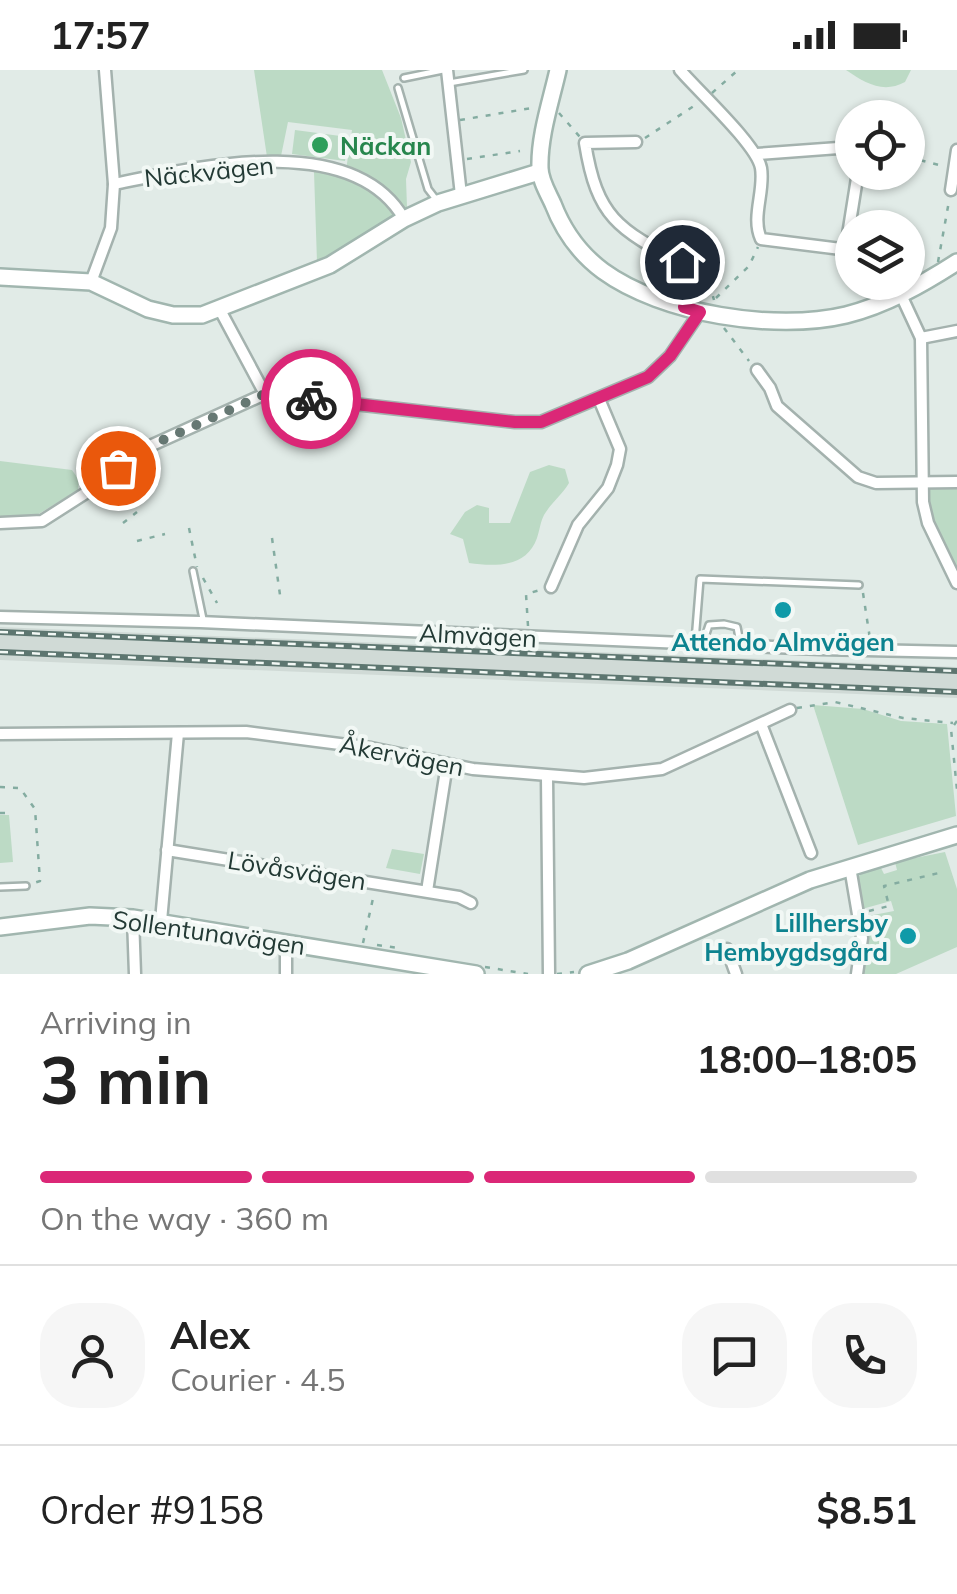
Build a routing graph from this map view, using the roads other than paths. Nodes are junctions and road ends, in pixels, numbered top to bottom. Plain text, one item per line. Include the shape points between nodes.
1 (105, 70) edge
2 (524, 70) edge
3 (558, 70) edge
4 (680, 70) edge
5 (447, 74) edge
6 (404, 78) dead end
7 (398, 88) dead end
8 (640, 140) road end
9 (835, 148) edge
10 (957, 150) edge
11 (757, 154) junction
12 (539, 172) junction
13 (114, 184) junction
14 (855, 190) edge
15 (951, 190) road end
16 (460, 195) junction
17 (438, 203) junction
18 (404, 218) junction
19 (957, 262) edge
20 (0, 276) edge
21 (91, 282) junction
22 (925, 282) edge
23 (887, 300) edge
24 (903, 300) edge
25 (703, 309) junction
26 (220, 310) junction
27 (957, 331) edge
28 (920, 338) junction
29 (756, 370) road end
30 (265, 394) junction
31 (599, 399) junction
32 (957, 482) edge
33 (922, 483) junction
34 (0, 523) edge
35 (192, 571) dead end
36 (957, 583) edge
37 (859, 585) dead end
38 (552, 587) road end
39 (0, 617) edge
40 (204, 622) junction
41 (699, 644) junction
42 (740, 646) junction
43 (957, 652) edge
44 (790, 710) road end
45 (761, 724) junction
46 (178, 733) junction
47 (0, 734) edge
48 (446, 764) junction
49 (547, 777) junction
50 (957, 835) edge
51 (167, 850) junction
52 (811, 853) dead end
53 (850, 866) junction
54 (26, 886) road end
55 (0, 888) edge
56 (427, 891) junction
57 (471, 903) dead end
58 (132, 918) junction
59 (160, 921) junction
60 (0, 926) edge
61 (286, 943) junction
62 (727, 949) dead end
63 (627, 967) edge
64 (135, 974) edge
65 (286, 974) edge
66 (476, 974) edge
67 (549, 974) edge
68 (588, 974) edge
69 (736, 974) edge
70 (856, 974) edge

1 - 13 street
2 - 5 lane
3 - 12 street
4 - 11 street
5 - 6 lane
5 - 16 street
7 - 17 lane
8 - 25 street via 585,143 600,202 628,233 682,262 688,289
9 - 11 street
10 - 15 street
11 - 14 street via 761,239 841,249
12 - 16 street
12 - 25 street via 561,224 603,271
13 - 18 street, Näckvägen via 238,164 322,166 368,181
13 - 21 street via 112,228
16 - 17 street
17 - 18 street
18 - 26 street via 330,265
19 - 22 street
20 - 21 street
21 - 26 street via 161,313 202,316
23 - 25 street via 846,315 791,322
24 - 28 street
25 - 31 street via 659,368
26 - 30 street
27 - 28 street
28 - 33 street
29 - 33 street via 778,406 858,478
30 - 31 street via 515,422 541,422
30 - 34 street via 141,450 42,520
31 - 38 street via 620,449 617,465 578,525
32 - 33 street
33 - 36 street via 928,523
35 - 40 lane
37 - 41 lane via 700,579
39 - 40 street, Almvägen
40 - 41 street, Almvägen
41 - 42 street, Almvägen
41 - 42 lane via 709,626 724,624 737,627
42 - 43 street, Almvägen
44 - 45 street, Åkervägen
45 - 49 street, Åkervägen via 662,768
45 - 52 street
46 - 47 street, Åkervägen
46 - 48 street, Åkervägen via 246,732
46 - 51 street
48 - 49 street, Åkervägen
48 - 56 street
49 - 67 street
50 - 53 street
51 - 56 street, Lövåsvägen
51 - 59 street
53 - 63 street
53 - 70 street via 862,938
54 - 55 lane
56 - 57 street, Lövåsvägen
58 - 59 street, Sollentunavägen
58 - 60 street, Sollentunavägen
58 - 64 street
59 - 61 street, Sollentunavägen
61 - 65 street
61 - 66 street, Sollentunavägen
62 - 69 street
63 - 68 street

